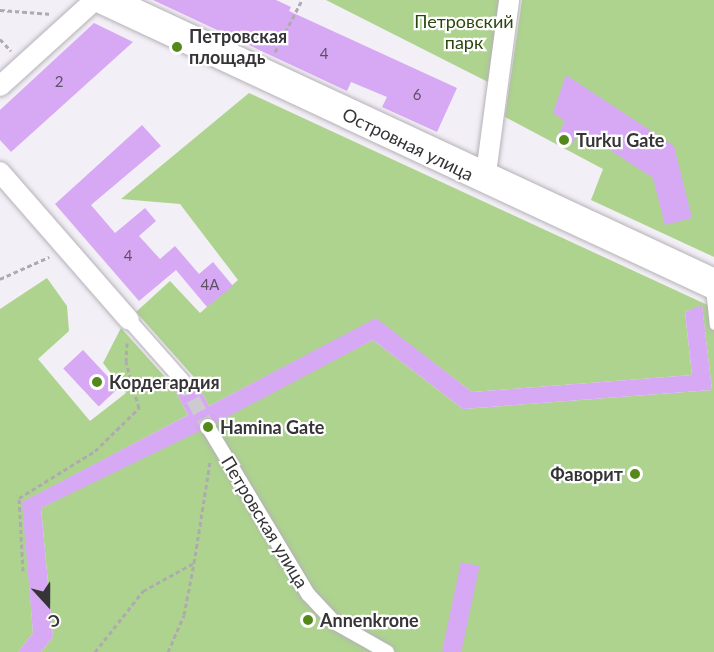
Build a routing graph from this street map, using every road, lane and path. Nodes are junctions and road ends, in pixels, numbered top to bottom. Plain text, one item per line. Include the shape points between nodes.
1 (95, 0) edge
2 (105, 0) edge
3 (302, 0) edge
4 (509, 0) edge
5 (0, 10) edge
6 (56, 14) dead end
7 (0, 39) edge
8 (14, 55) dead end
9 (269, 63) dead end
10 (0, 86) edge
11 (0, 172) edge
12 (485, 181) junction
13 (68, 249) junction
14 (0, 279) edge
15 (712, 283) edge
16 (129, 320) junction
17 (714, 325) edge
18 (183, 381) tunnel mouth
19 (208, 427) joint
20 (194, 563) junction
21 (23, 571) dead end
22 (95, 652) edge
23 (168, 652) edge
24 (387, 652) edge

1 - 10 street
2 - 12 main road, Островная улица
3 - 9 path
4 - 12 street
5 - 6 path
7 - 8 path
11 - 13 street
12 - 15 main road, Островная улица
13 - 14 path
13 - 16 street
15 - 17 lane
16 - 18 street
16 - 21 path via 126,362 140,408 95,451 19,498
19 - 20 path via 211,469
19 - 24 street, Петровская улица via 308,594 334,622
20 - 22 path via 143,591
20 - 23 path via 184,615

